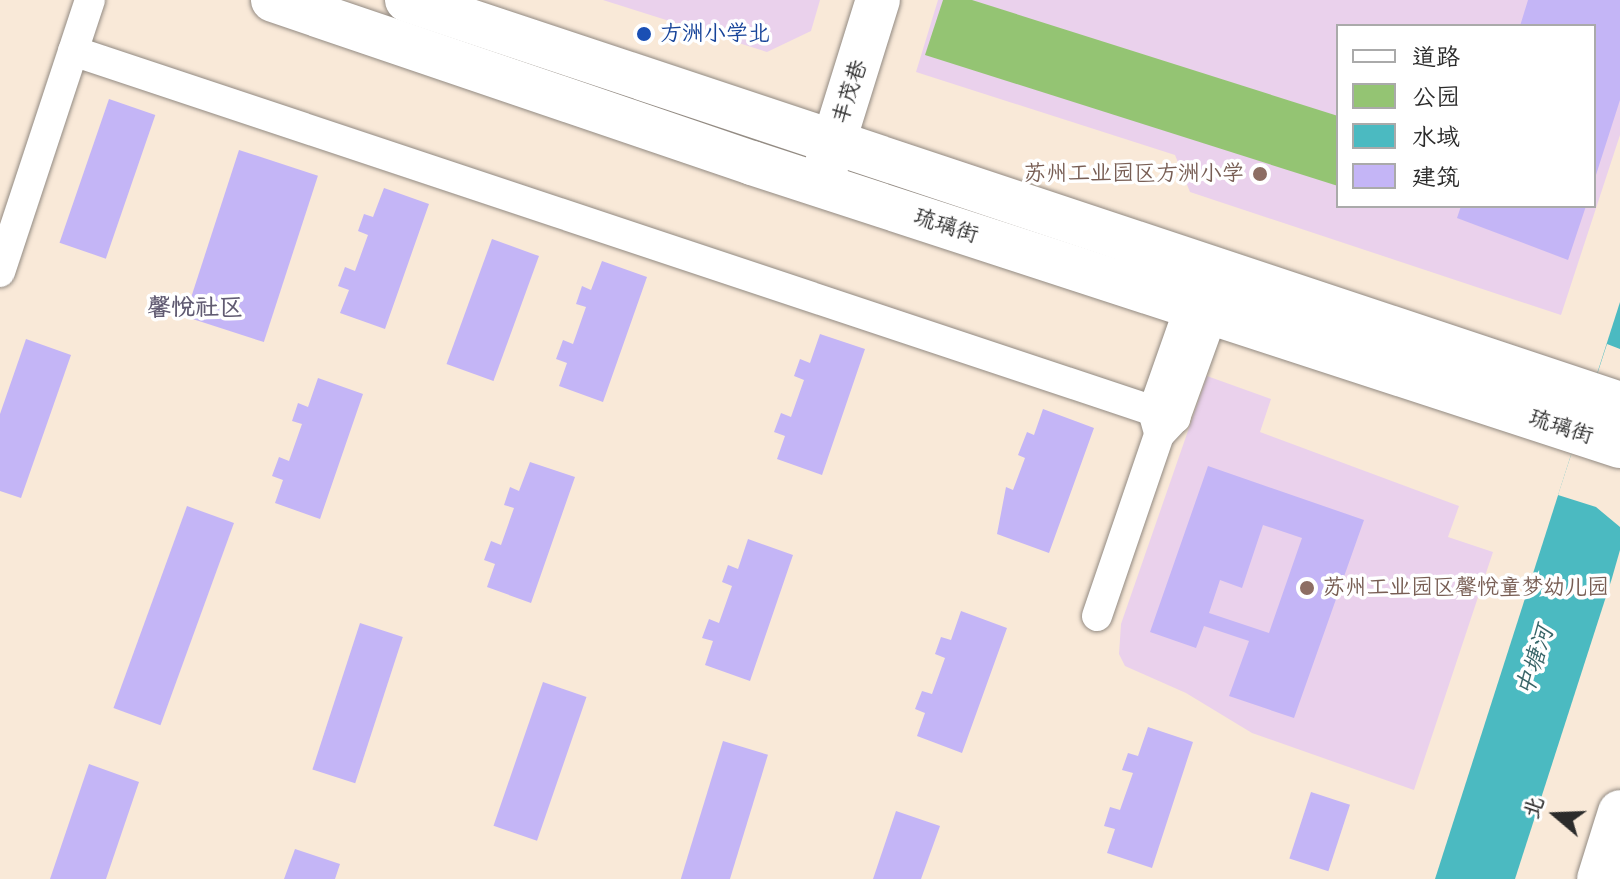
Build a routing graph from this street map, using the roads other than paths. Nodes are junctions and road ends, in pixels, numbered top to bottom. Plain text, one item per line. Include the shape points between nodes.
1 (90, 0) edge
2 (273, 0) edge
3 (407, 0) edge
4 (878, 0) edge
5 (73, 51) junction
6 (827, 164) junction
7 (0, 272) edge
8 (1201, 310) junction
9 (1596, 410) edge
10 (1162, 421) junction
11 (1620, 446) edge
12 (1097, 616) dead end
13 (1620, 812) edge
14 (1599, 879) edge

1 - 5 street
2 - 6 main road, 琉璃街
3 - 6 main road, 琉璃街
4 - 6 main road, 丰茂巷
5 - 7 street
5 - 10 street
6 - 8 main road, 琉璃街
6 - 9 main road, 琉璃街
8 - 9 main road, 琉璃街
8 - 10 street
9 - 11 main road, 琉璃街
10 - 12 street
13 - 14 main road

